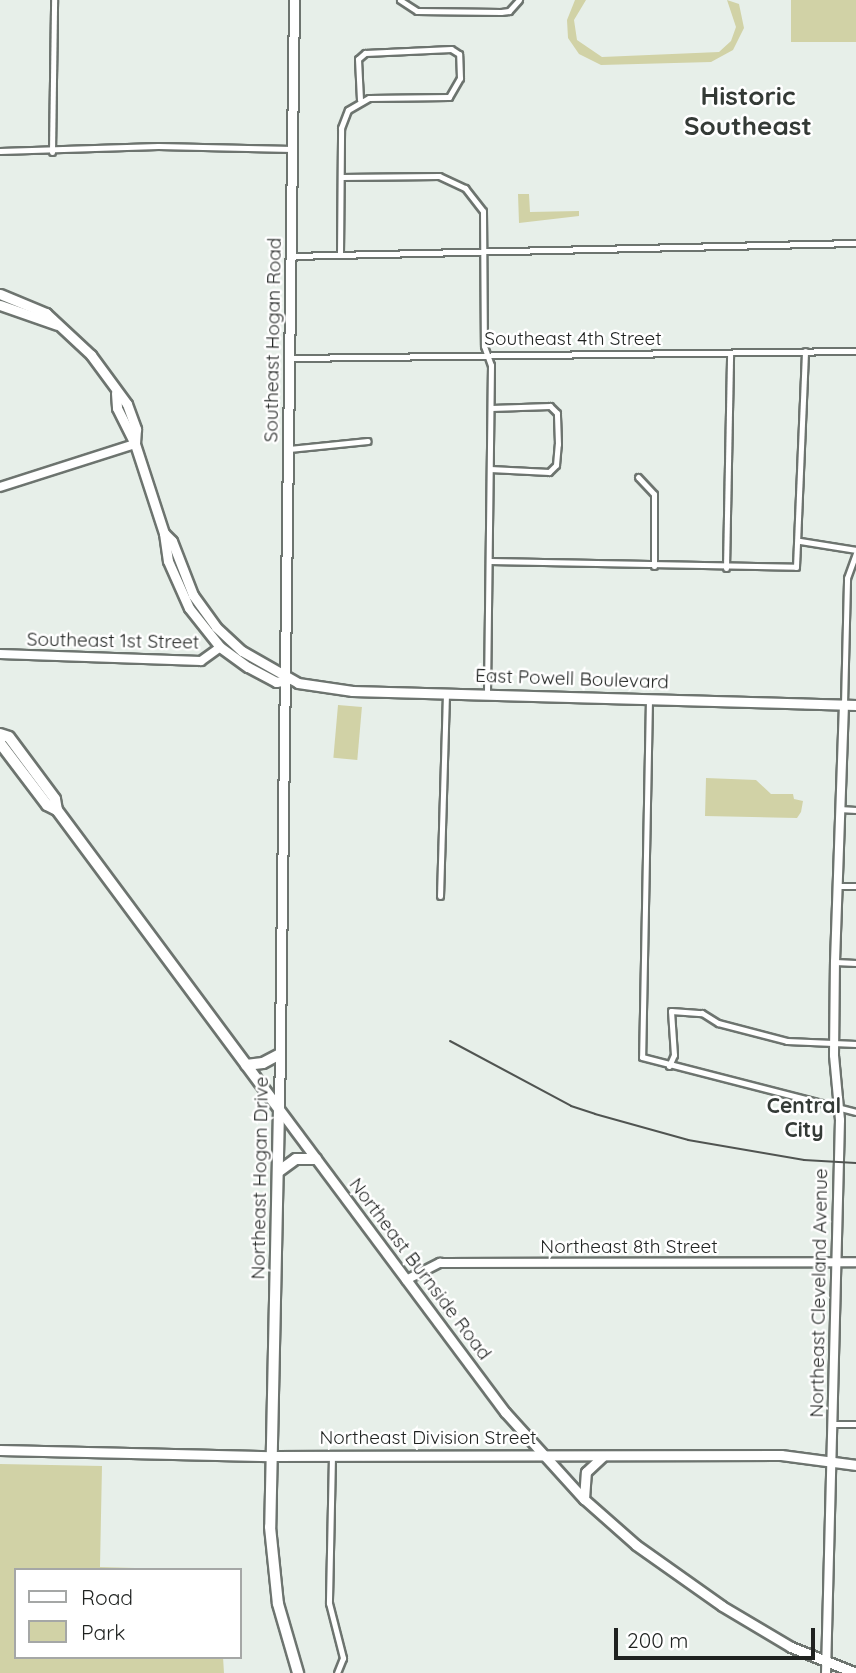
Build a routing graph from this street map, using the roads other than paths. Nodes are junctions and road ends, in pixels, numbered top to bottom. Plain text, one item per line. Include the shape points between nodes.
1 (54, 0) edge
2 (294, 0) edge
3 (400, 0) edge
4 (519, 0) edge
5 (360, 100) junction
6 (292, 149) junction
7 (0, 151) edge
8 (52, 152) junction
9 (341, 177) junction
10 (856, 243) edge
11 (485, 251) junction
12 (340, 254) junction
13 (291, 256) junction
14 (0, 294) edge
15 (0, 305) edge
16 (57, 325) junction
17 (805, 351) junction
18 (856, 351) edge
19 (730, 353) junction
20 (488, 356) junction
21 (290, 358) junction
22 (491, 408) junction
23 (368, 442) dead end
24 (135, 444) junction
25 (289, 449) junction
26 (490, 468) junction
27 (638, 477) dead end
28 (0, 487) edge
29 (164, 533) junction
30 (800, 541) junction
31 (856, 552) edge
32 (490, 561) junction
33 (654, 566) junction
34 (726, 568) junction
35 (204, 611) junction
36 (194, 617) junction
37 (220, 647) junction
38 (0, 654) edge
39 (287, 680) junction
40 (446, 693) junction
41 (487, 694) junction
42 (649, 699) junction
43 (844, 705) junction
44 (856, 705) edge
45 (0, 734) edge
46 (9, 755) junction
47 (44, 785) junction
48 (839, 809) junction
49 (57, 810) junction
50 (856, 810) edge
51 (837, 886) junction
52 (856, 886) edge
53 (440, 896) dead end
54 (835, 962) junction
55 (856, 962) edge
56 (834, 1044) junction
57 (856, 1044) edge
58 (280, 1054) junction
59 (246, 1065) junction
60 (669, 1066) junction
61 (279, 1109) junction
62 (839, 1109) junction
63 (856, 1112) edge
64 (316, 1159) junction
65 (278, 1172) junction
66 (836, 1262) junction
67 (856, 1262) edge
68 (406, 1280) junction
69 (832, 1424) junction
70 (856, 1424) edge
71 (0, 1450) edge
72 (542, 1455) junction
73 (606, 1455) junction
74 (271, 1456) junction
75 (332, 1457) junction
76 (831, 1461) junction
77 (856, 1465) edge
78 (584, 1499) junction
79 (830, 1669) edge
80 (298, 1673) edge
81 (337, 1673) edge
82 (856, 1673) edge

1 - 8 street
2 - 6 main road, Southeast Hogan Road
3 - 4 street via 416,11 486,12 509,11
5 - 5 street via 449,97 460,78 459,54 451,49 365,52 358,59
5 - 9 street via 348,110 341,128
6 - 8 street via 158,146
6 - 13 main road, Southeast Hogan Road
7 - 8 street
9 - 11 street via 431,175 457,182 483,211
9 - 12 street
10 - 11 street
11 - 12 street
11 - 20 street
12 - 13 street
13 - 21 main road, Southeast Hogan Road
14 - 16 main road, East Powell Boulevard via 47,313
15 - 16 main road, East Powell Boulevard
16 - 24 main road, East Powell Boulevard via 91,355 116,393 125,431
17 - 18 street, Southeast 4th Street
17 - 19 street, Southeast 4th Street
17 - 30 street
19 - 20 street, Southeast 4th Street
19 - 34 street
20 - 21 street, Southeast 4th Street
20 - 22 street
21 - 25 main road, Southeast Hogan Road
22 - 26 street
22 - 26 street via 550,405 557,414 558,444 556,464 549,472
23 - 25 street
24 - 28 main road
24 - 29 main road, East Powell Boulevard
25 - 39 main road, Southeast Hogan Road
26 - 32 street
27 - 33 street via 654,494
29 - 35 main road, East Powell Boulevard
29 - 36 main road, East Powell Boulevard via 162,544 172,573
30 - 31 street
30 - 34 street via 796,567
31 - 43 street via 848,578
32 - 33 street
32 - 41 street
33 - 34 street
35 - 36 main road
35 - 39 main road, East Powell Boulevard via 230,641
36 - 37 main road, East Powell Boulevard
37 - 38 main road, Southeast 1st Street via 201,661
37 - 39 main road, East Powell Boulevard via 258,674 276,682
39 - 40 main road, East Powell Boulevard via 334,690
39 - 58 main road, Northeast Hogan Drive
40 - 41 main road, East Powell Boulevard
40 - 53 street
41 - 42 main road, East Powell Boulevard
42 - 43 main road, East Powell Boulevard
42 - 60 street via 642,1057
43 - 44 main road, East Powell Boulevard
43 - 48 main road, Northeast Cleveland Avenue
45 - 46 highway, Northeast Burnside Road via 0,743
45 - 47 highway, Northeast Burnside Road via 9,737
46 - 47 highway via 16,756
46 - 49 highway, Northeast Burnside Road via 47,805
47 - 49 highway, Northeast Burnside Road
48 - 50 street
48 - 51 main road, Northeast Cleveland Avenue
49 - 59 highway, Northeast Burnside Road
51 - 52 street
51 - 54 main road, Northeast Cleveland Avenue
54 - 55 street
54 - 56 main road, Northeast Cleveland Avenue
56 - 57 street
56 - 60 street via 787,1041 718,1023 702,1013 671,1011 674,1043
56 - 62 main road, Northeast Cleveland Avenue
58 - 59 highway
58 - 61 main road, Northeast Hogan Drive
59 - 61 highway, Northeast Burnside Road
60 - 62 street
61 - 64 main road, Northeast Burnside Road
61 - 65 highway, Northeast Hogan Drive
62 - 63 street
62 - 66 main road, Northeast Cleveland Avenue
64 - 65 highway via 296,1159
64 - 68 main road, Northeast Burnside Road
65 - 74 highway, Northeast Hogan Drive
66 - 67 main road, Northeast 8th Street
66 - 68 main road, Northeast 8th Street via 440,1263
66 - 69 main road, Northeast Cleveland Avenue
68 - 72 main road, Northeast Burnside Road
69 - 70 street
69 - 76 main road, Northeast Cleveland Avenue
71 - 74 main road, Northeast Division Street
72 - 73 main road, Northeast Division Street
72 - 75 main road, Northeast Division Street
72 - 78 main road, Northeast Burnside Road
73 - 76 main road, Northeast Division Street via 781,1455
73 - 78 main road via 589,1467
74 - 75 main road, Northeast Division Street
74 - 80 highway, Northeast Hogan Drive via 273,1574
75 - 81 street via 329,1603 343,1658
76 - 77 main road, Northeast Division Street
76 - 79 main road, Northeast Cleveland Avenue
78 - 79 main road, Northeast Burnside Road via 704,1594
79 - 82 main road, Northeast Burnside Road

